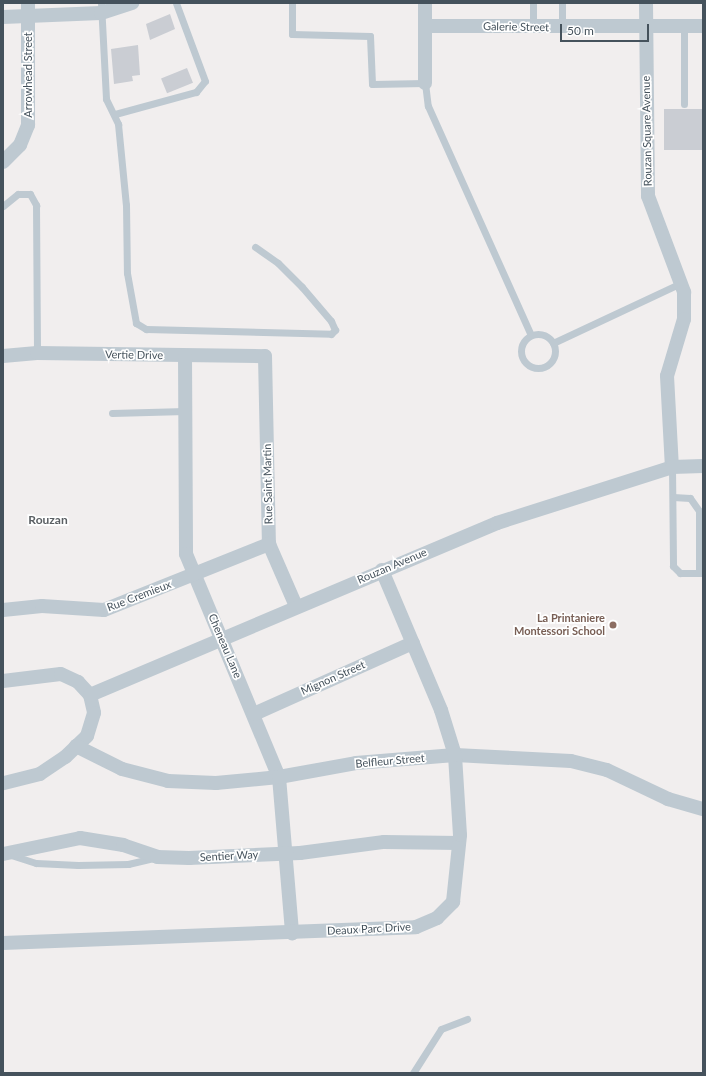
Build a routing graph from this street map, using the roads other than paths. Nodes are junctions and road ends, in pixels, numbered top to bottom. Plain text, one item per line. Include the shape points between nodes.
1 (132, 3) edge
2 (176, 3) edge
3 (292, 3) edge
4 (425, 3) edge
5 (533, 3) edge
6 (562, 3) edge
7 (646, 3) edge
8 (101, 8) edge
9 (28, 10) edge
10 (3, 17) edge
11 (425, 26) junction
12 (703, 26) edge
13 (533, 27) junction
14 (562, 27) junction
15 (684, 27) junction
16 (646, 28) junction
17 (425, 83) junction
18 (684, 104) dead end
19 (115, 114) junction
20 (3, 162) edge
21 (3, 206) edge
22 (255, 247) dead end
23 (681, 283) junction
24 (531, 335) junction
25 (553, 343) junction
26 (37, 353) junction
27 (3, 356) edge
28 (185, 356) junction
29 (265, 356) joint
30 (185, 412) junction
31 (112, 413) dead end
32 (703, 466) edge
33 (672, 467) junction
34 (673, 497) junction
35 (269, 544) junction
36 (382, 570) junction
37 (701, 573) edge
38 (194, 574) junction
39 (296, 606) junction
40 (3, 610) edge
41 (222, 638) junction
42 (413, 643) junction
43 (3, 681) edge
44 (90, 695) junction
45 (254, 714) junction
46 (76, 746) junction
47 (455, 755) junction
48 (279, 777) junction
49 (3, 783) edge
50 (703, 809) edge
51 (459, 843) junction
52 (286, 853) junction
53 (4, 854) edge
54 (157, 857) junction
55 (292, 933) junction
56 (3, 943) edge
57 (467, 1019) dead end
58 (413, 1073) edge

1 - 8 street
2 - 19 lane via 205,81 196,92
3 - 17 lane via 292,34 370,36 372,84
4 - 11 street
5 - 13 lane
6 - 14 lane
7 - 16 street, Rouzan Square Avenue
8 - 9 street
8 - 19 lane via 106,100
9 - 10 street
9 - 20 street, Arrowhead Street via 28,125 20,145
11 - 13 street, Galerie Street
11 - 17 street
12 - 15 street, Galerie Street
13 - 14 street, Galerie Street
14 - 16 street, Galerie Street
15 - 16 street, Galerie Street
15 - 18 lane
16 - 23 street, Rouzan Square Avenue via 648,196
17 - 24 lane via 428,106
19 - 22 lane via 124,171 129,292 133,315 140,328 332,334 335,330 331,321 302,286 278,263
21 - 26 lane via 18,194 30,194 36,205
23 - 25 lane
23 - 33 street, Rouzan Square Avenue via 684,292 684,319 667,376
24 - 25 lane via 545,335
24 - 25 lane via 524,340 520,351 524,361 533,368 544,367 553,359
26 - 27 street, Vertie Drive
26 - 28 street, Vertie Drive
28 - 29 street, Vertie Drive
28 - 30 street, Cheneau Lane
29 - 35 street, Rue Saint Martin
30 - 31 lane
30 - 38 street, Cheneau Lane via 186,554
32 - 33 street, Rouzan Avenue
33 - 34 lane
33 - 36 street, Rouzan Avenue via 497,523
34 - 37 lane via 690,498 699,511
34 - 37 lane via 673,566 680,573
35 - 38 street, Rue Cremieux
35 - 39 street, Rue Saint Martin
36 - 39 street, Rouzan Avenue
36 - 42 street, Deaux Parc Drive
38 - 40 street, Rue Cremieux via 104,610 42,606
38 - 41 street, Cheneau Lane
39 - 41 street, Rouzan Avenue
41 - 44 street, Rouzan Avenue
41 - 45 street, Cheneau Lane
42 - 45 street, Mignon Street
42 - 47 street, Deaux Parc Drive via 441,710
43 - 44 street via 61,674 78,682
44 - 46 street via 94,712 88,736
45 - 48 street, Cheneau Lane
46 - 48 street, Belfleur Street via 122,769 168,781 216,783
46 - 49 street via 40,774
47 - 48 street, Belfleur Street via 356,763
47 - 50 street, Belfleur Street via 587,763 624,777 668,799
47 - 51 street, Deaux Parc Drive
48 - 52 street, Cheneau Lane
51 - 52 street, Sentier Way via 384,842
51 - 55 street, Deaux Parc Drive via 453,902 437,918 416,926
52 - 54 street, Sentier Way
52 - 55 street, Cheneau Lane
53 - 54 lane via 36,863 78,865 128,864
53 - 54 street, Sentier Way via 80,838 123,845
55 - 56 street, Deaux Parc Drive
57 - 58 lane via 441,1029

